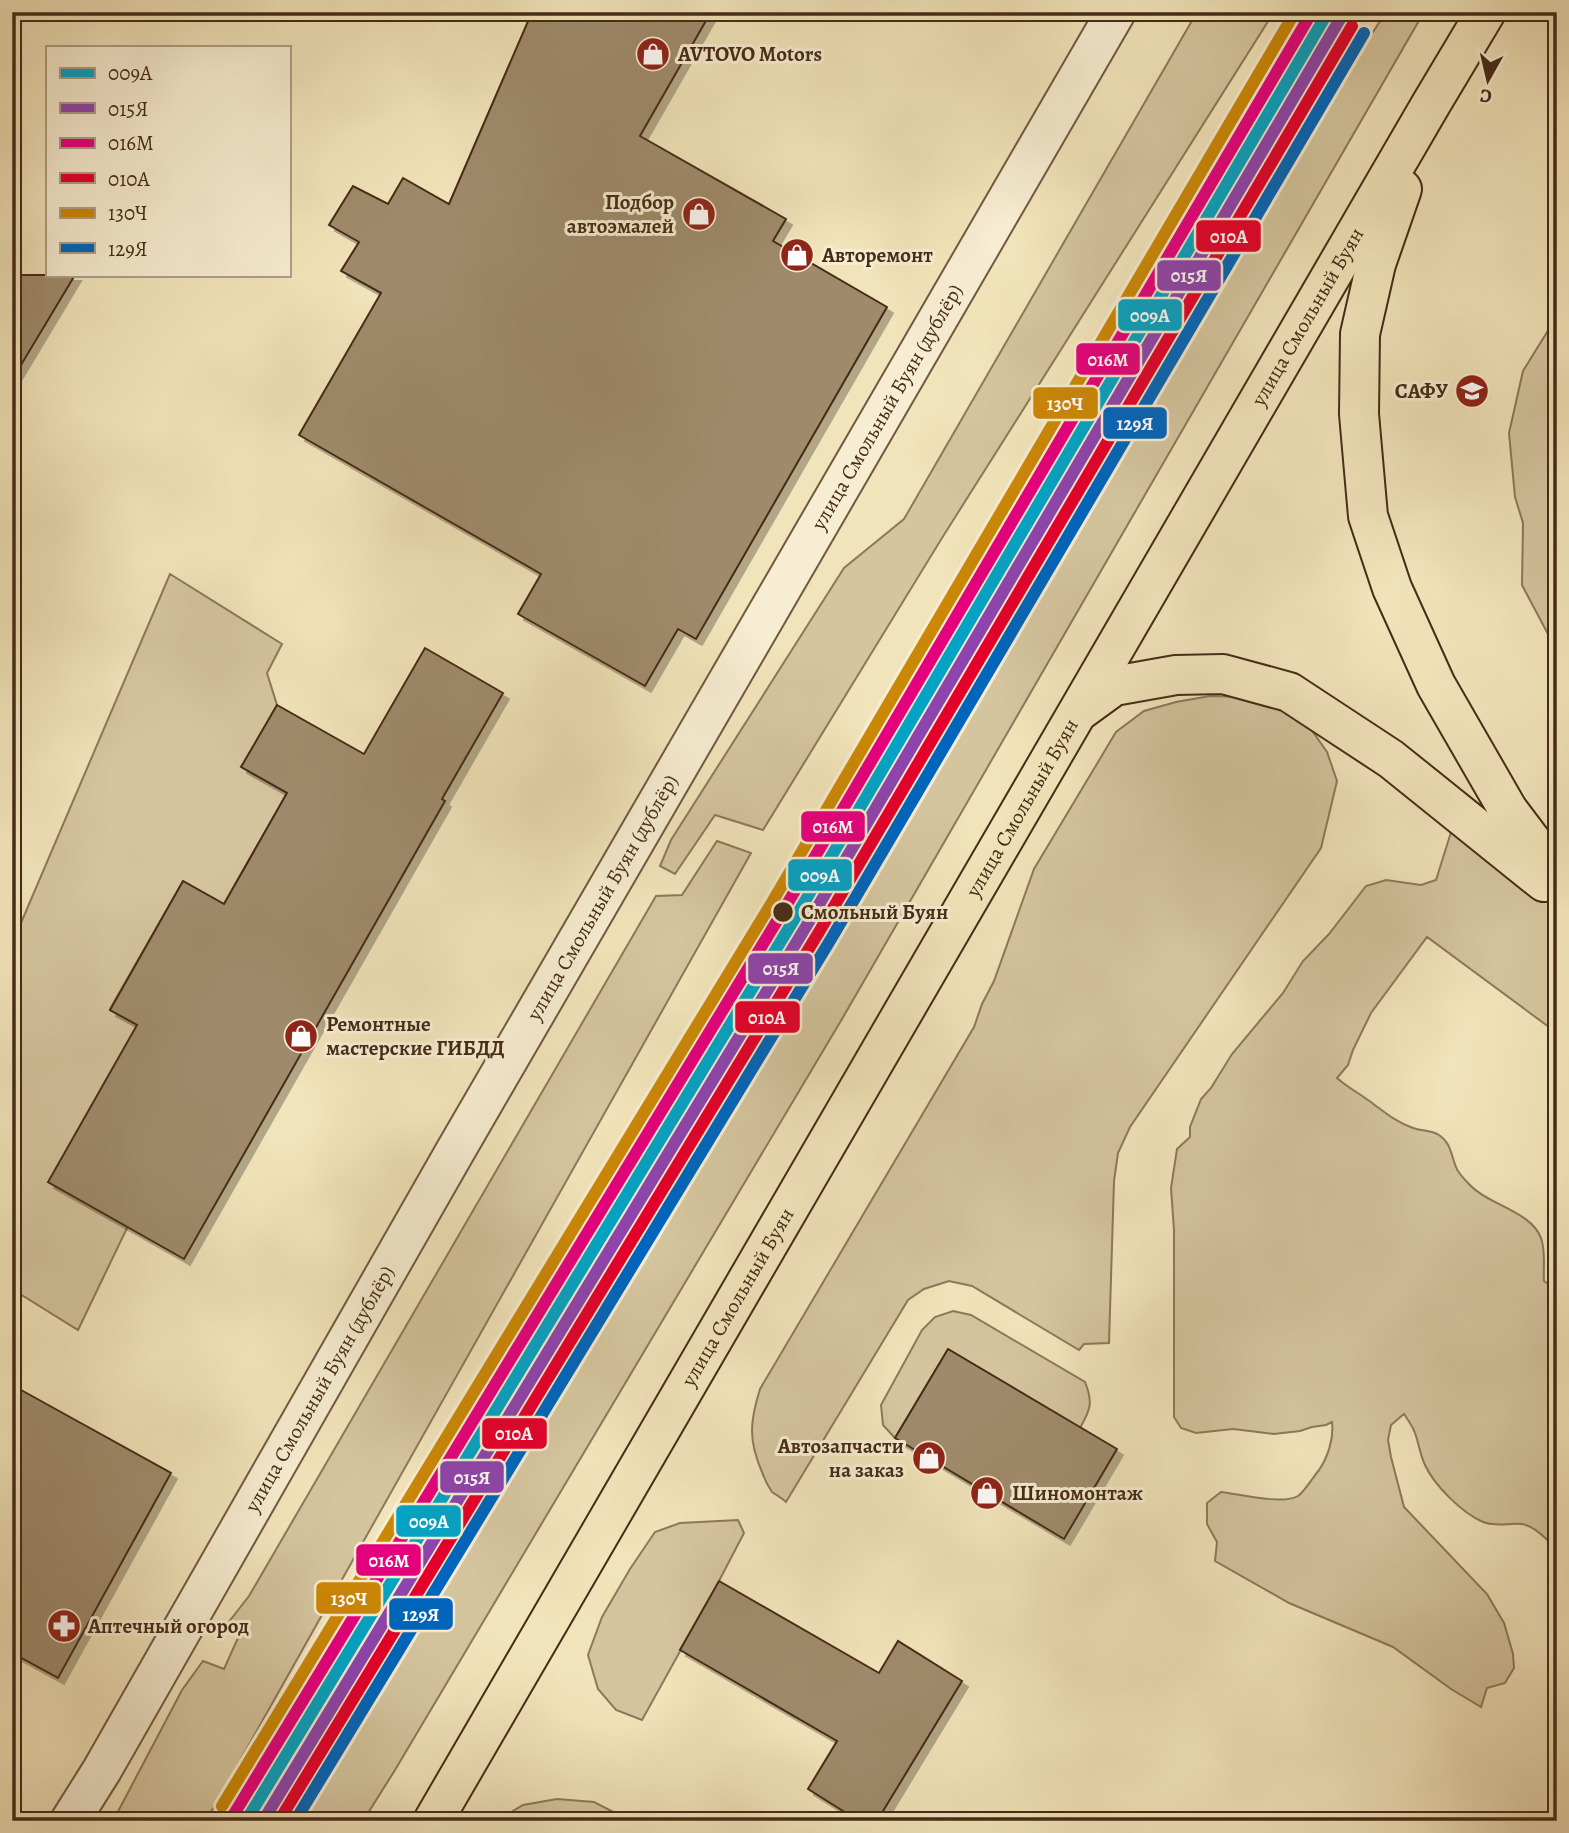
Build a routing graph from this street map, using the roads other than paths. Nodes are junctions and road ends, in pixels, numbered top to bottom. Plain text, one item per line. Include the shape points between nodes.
1 (1116, 12) edge
2 (1486, 12) edge
3 (1431, 104) junction
4 (1079, 712) junction
5 (1557, 875) edge
6 (1557, 892) edge
7 (70, 1821) edge
8 (432, 1821) edge

1 - 7 street, улица Смольный Буян (дублёр)
2 - 3 main road, улица Смольный Буян
3 - 4 main road, улица Смольный Буян
3 - 5 main road via 1376,264 1360,334 1359,414 1368,516 1392,588 1436,685 1508,810
4 - 6 main road via 1114,686 1176,675 1223,674 1289,692 1391,758
4 - 8 main road, улица Смольный Буян

